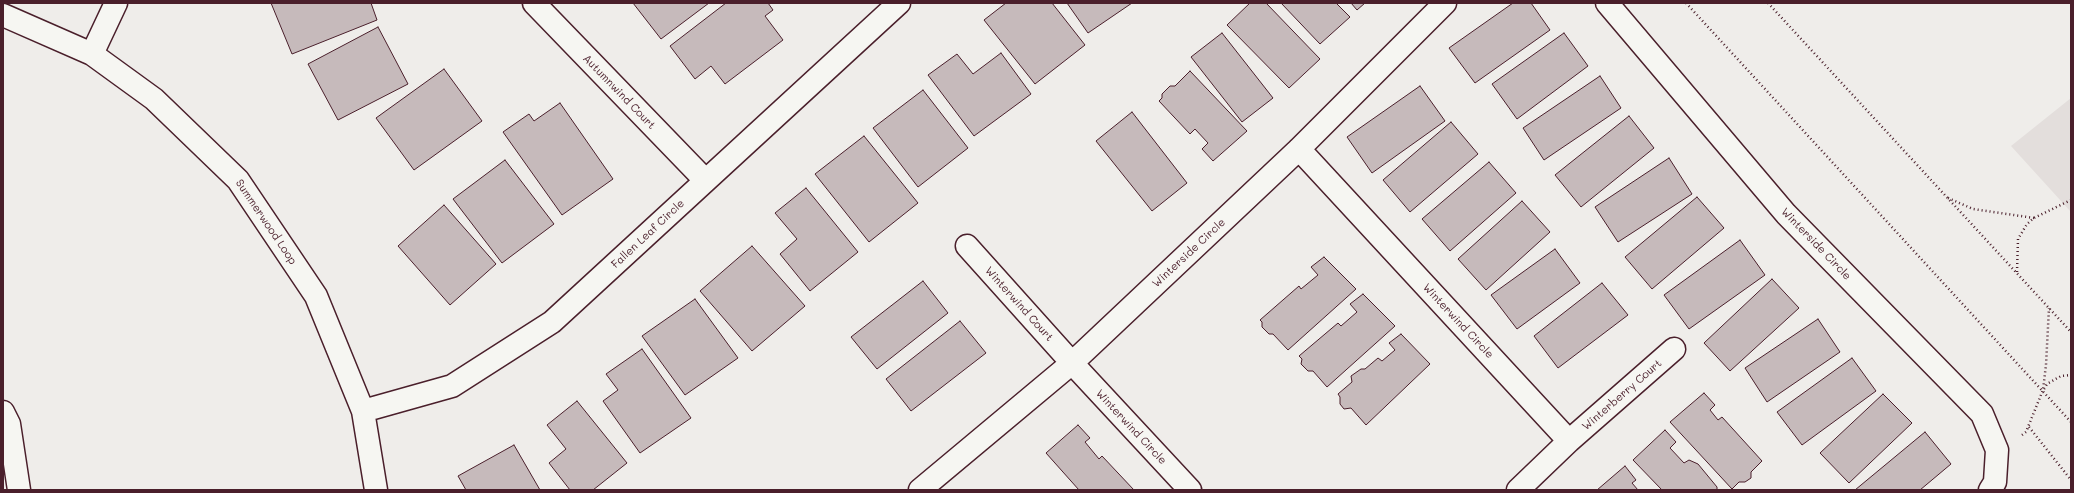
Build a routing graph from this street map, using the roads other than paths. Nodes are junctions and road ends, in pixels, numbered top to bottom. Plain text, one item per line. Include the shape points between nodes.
1 (116, 3) edge
2 (534, 3) edge
3 (899, 3) edge
4 (1445, 3) edge
5 (1607, 3) edge
6 (3, 15) edge
7 (92, 54) junction
8 (1299, 149) junction
9 (705, 180) junction
10 (967, 246) dead end
11 (1674, 349) dead end
12 (1072, 363) junction
13 (363, 411) junction
14 (3, 412) edge
15 (1569, 441) junction
16 (19, 490) edge
17 (376, 490) edge
18 (920, 490) edge
19 (1190, 490) edge
20 (1518, 490) edge
21 (1990, 490) edge

1 - 7 street
2 - 9 street, Autumnwind Court
3 - 9 street, Fallen Leaf Circle
4 - 8 street, Winterside Circle
5 - 21 street, Winterside Circle via 1786,214 1982,414 1997,450 1996,482
6 - 7 street, Summerwood Loop
7 - 13 street, Summerwood Loop via 154,99 238,180 316,296
8 - 12 street, Winterside Circle
8 - 15 street, Winterwind Circle
9 - 13 street, Fallen Leaf Circle via 552,322 452,386
10 - 12 street, Winterwind Court
11 - 15 street, Winterberry Court
12 - 18 street, Winterside Circle
12 - 19 street, Winterwind Circle
13 - 17 street, Summerwood Loop
14 - 16 street via 9,424
15 - 20 street

